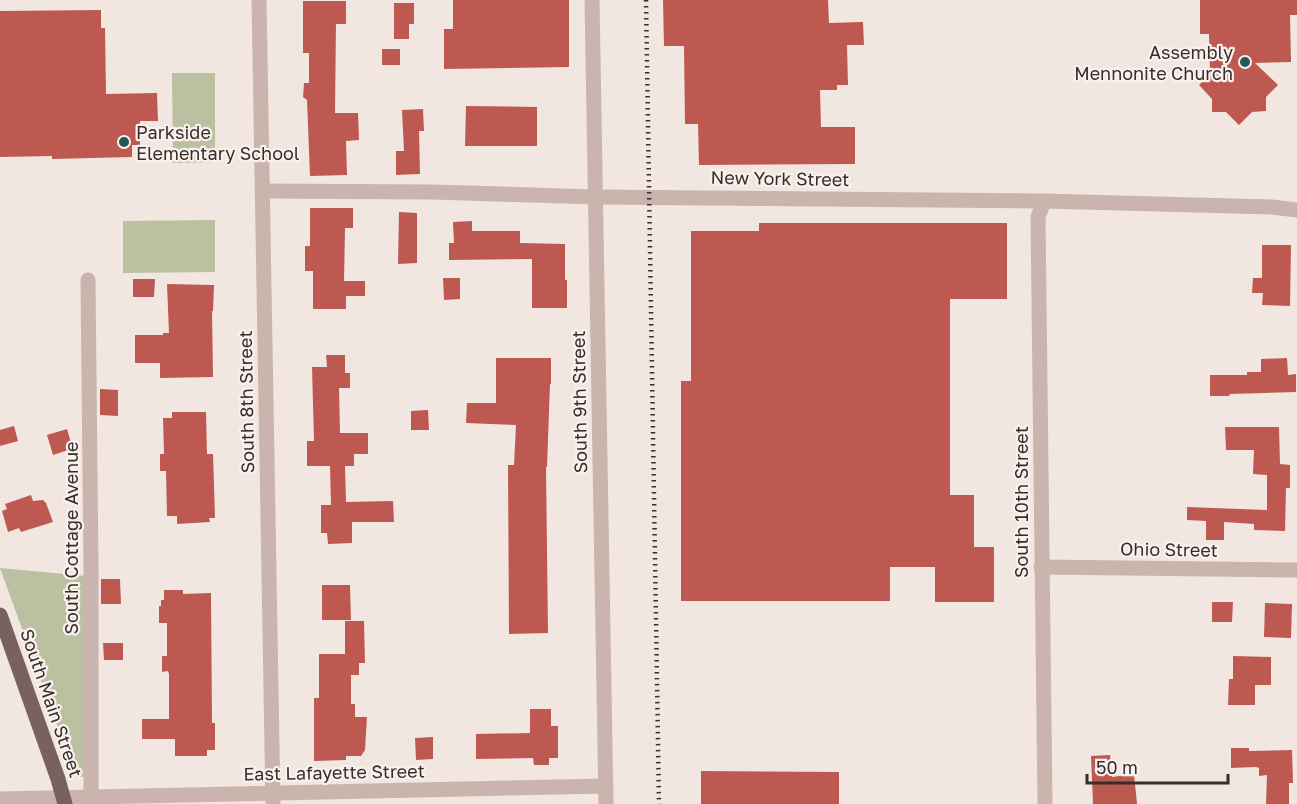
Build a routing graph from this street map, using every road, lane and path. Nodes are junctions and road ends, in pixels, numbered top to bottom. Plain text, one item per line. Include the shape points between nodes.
1 (259, 0) edge
2 (592, 0) edge
3 (262, 191) junction
4 (595, 197) junction
5 (1044, 201) junction
6 (1297, 210) edge
7 (88, 280) dead end
8 (1041, 567) junction
9 (1297, 570) edge
10 (0, 615) edge
11 (606, 786) junction
12 (91, 797) junction
13 (273, 798) edge
14 (0, 799) edge
15 (64, 801) edge
16 (606, 804) edge
17 (1045, 804) edge

1 - 3 street, South 8th Street
2 - 4 street, South 9th Street
3 - 4 street, New York Street
3 - 13 street, South 8th Street
4 - 5 street, New York Street
4 - 11 street, South 9th Street
5 - 6 street, New York Street
5 - 8 street, South 10th Street via 1038,217
7 - 12 street, South Cottage Avenue
8 - 9 street, Ohio Street
8 - 17 street, South 10th Street
10 - 15 main road, South Main Street
11 - 13 street, East Lafayette Street
11 - 16 street, South 9th Street
12 - 13 street, East Lafayette Street
12 - 15 street, East Lafayette Street
14 - 15 street, East Lafayette Street

